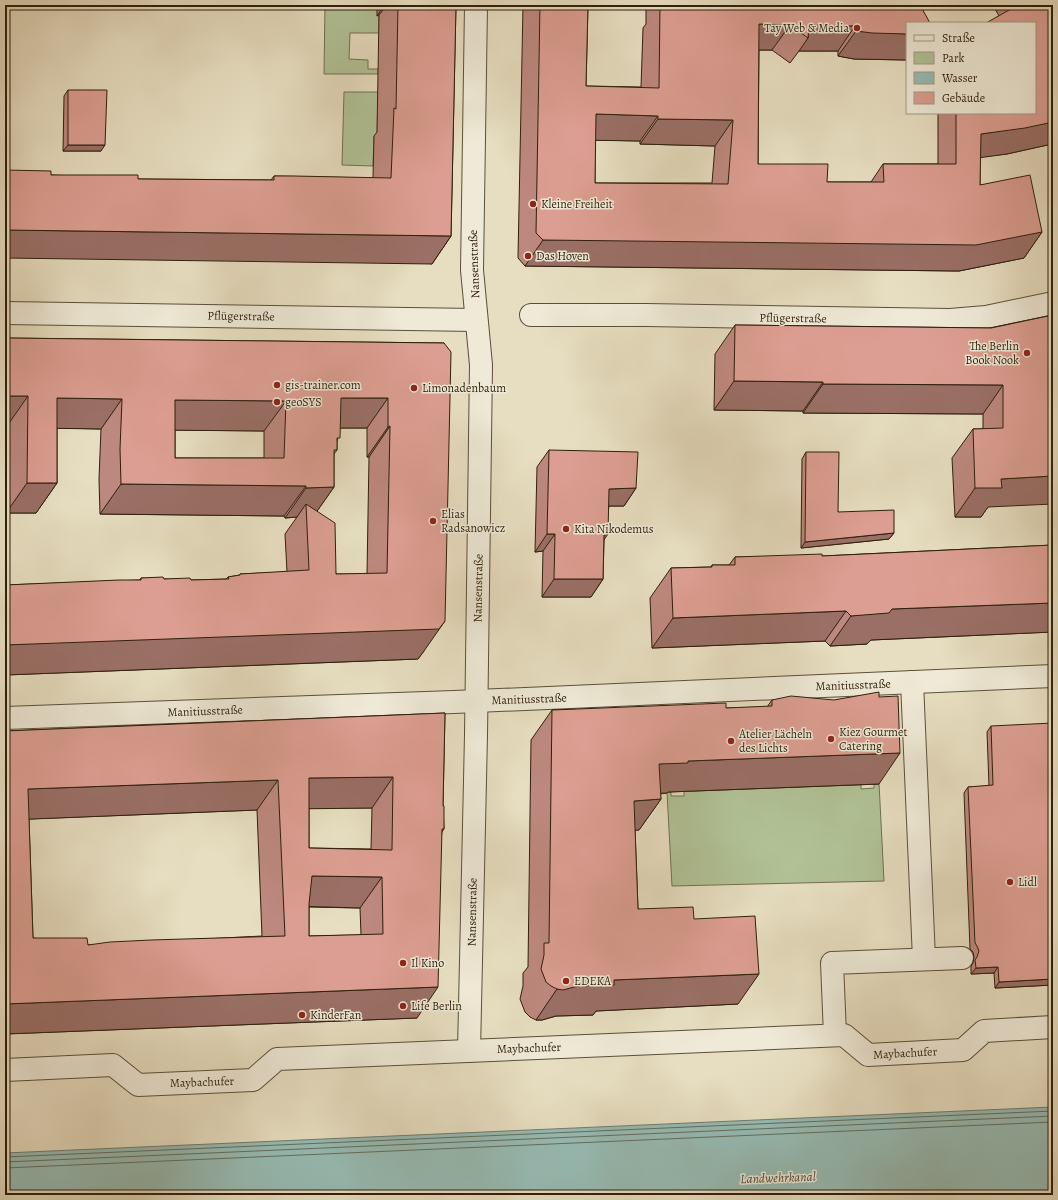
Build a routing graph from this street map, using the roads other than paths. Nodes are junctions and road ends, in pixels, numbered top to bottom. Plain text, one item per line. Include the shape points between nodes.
1 (476, 5) edge
2 (1053, 303) edge
3 (5, 313) edge
4 (531, 315) dead end
5 (476, 320) junction
6 (1053, 676) edge
7 (912, 682) junction
8 (476, 701) junction
9 (5, 718) edge
10 (962, 958) dead end
11 (924, 959) junction
12 (1053, 1027) edge
13 (835, 1035) junction
14 (469, 1051) junction
15 (5, 1070) edge

1 - 5 street, Nansenstraße via 472,270
2 - 4 street, Pflügerstraße via 986,317 950,320
3 - 5 street, Pflügerstraße
5 - 8 street, Nansenstraße via 481,365
6 - 7 street, Manitiusstraße
7 - 8 street, Manitiusstraße
7 - 11 street
8 - 9 street, Manitiusstraße
8 - 14 street, Nansenstraße
10 - 11 street
11 - 13 street via 832,963
12 - 13 street, Maybachufer via 984,1031 963,1050 868,1055 844,1035
13 - 14 street, Maybachufer
14 - 15 street, Maybachufer via 277,1059 253,1080 215,1082 138,1085 113,1065

